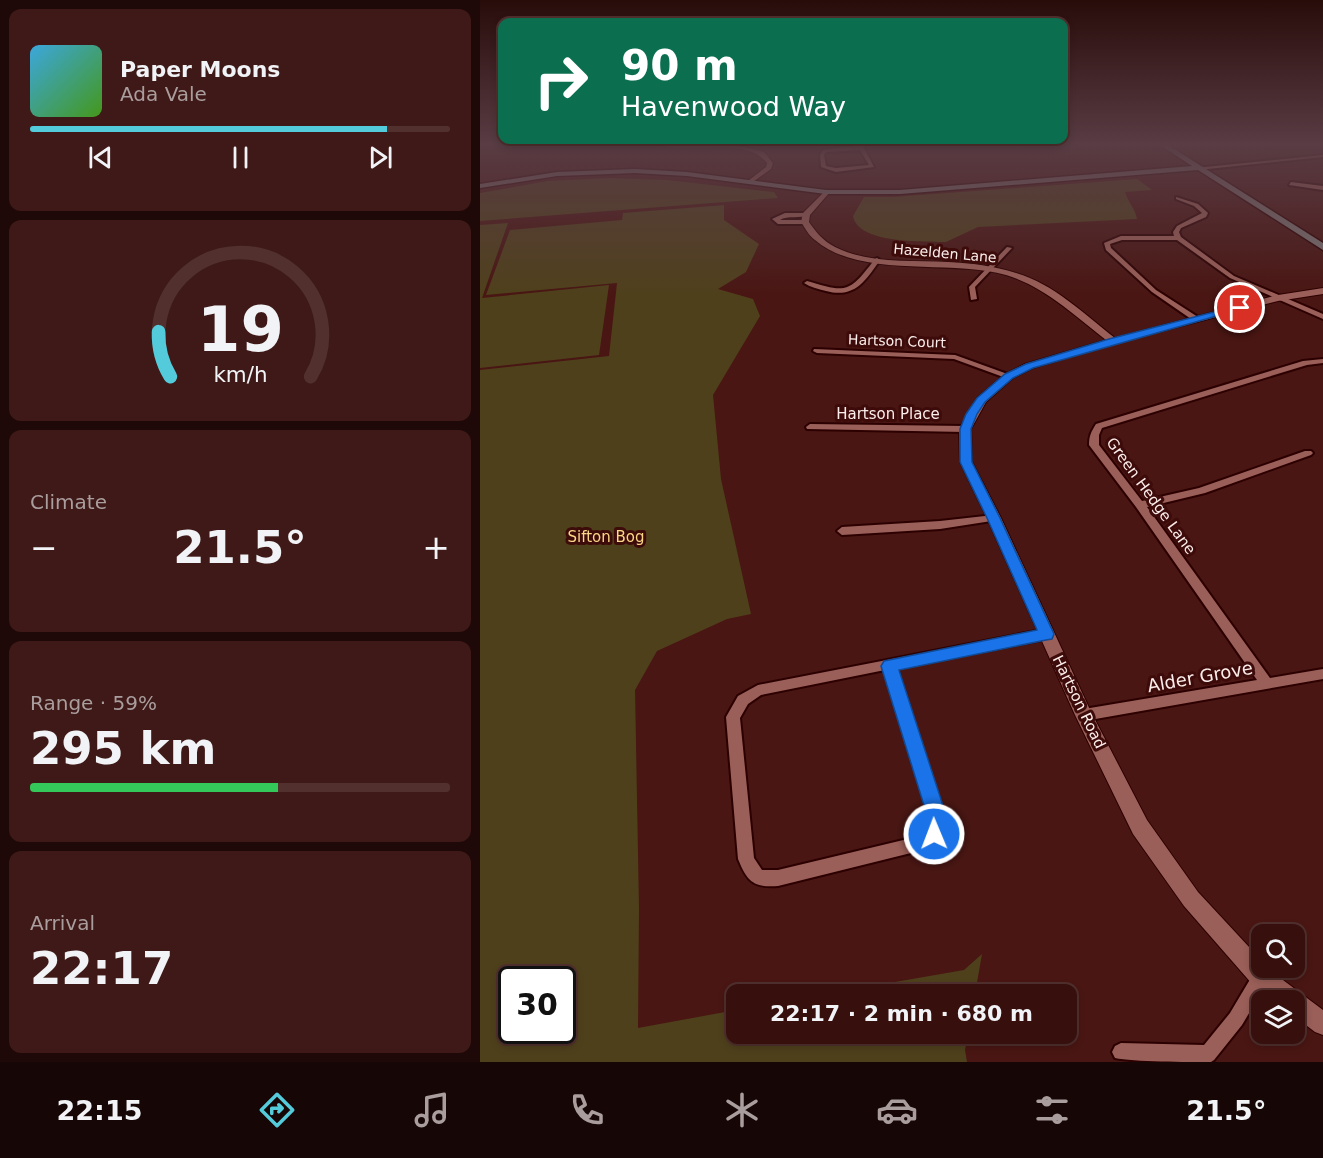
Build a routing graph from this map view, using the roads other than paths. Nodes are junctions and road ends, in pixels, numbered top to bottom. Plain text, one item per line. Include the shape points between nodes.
1 (824, 195) edge
2 (1240, 195) edge
3 (1178, 198) dead end
4 (1178, 238) junction
5 (1323, 247) edge
6 (1009, 248) dead end
7 (877, 260) junction
8 (987, 269) junction
9 (807, 283) dead end
10 (1323, 291) edge
11 (1278, 298) junction
12 (973, 299) dead end
13 (1323, 317) edge
14 (1197, 320) junction
15 (1113, 341) junction
16 (817, 351) dead end
17 (1323, 361) edge
18 (1009, 376) junction
19 (810, 427) dead end
20 (965, 429) junction
21 (1308, 453) dead end
22 (1140, 505) junction
23 (994, 518) junction
24 (842, 531) dead end
25 (1046, 634) junction
26 (890, 666) junction
27 (1323, 674) edge
28 (1267, 684) junction
29 (1084, 715) junction
30 (1251, 966) edge
31 (1260, 978) edge
32 (1262, 978) edge
33 (1278, 990) edge
34 (1305, 1010) edge
35 (1323, 1024) edge
36 (1121, 1052) dead end

1 - 7 street, Hazelden Lane via 806,218 808,230 832,249
2 - 5 main road
3 - 4 street via 1205,213 1179,227
4 - 11 street via 1220,270
4 - 14 street via 1121,237 1107,243 1108,249 1154,291
6 - 8 street
7 - 8 street, Hazelden Lane
7 - 9 street via 852,290 837,291
8 - 12 street via 972,287
8 - 15 street, Hazelden Lane via 1046,290
10 - 11 street
11 - 13 street
11 - 14 street
14 - 15 street
15 - 18 street via 1049,359
16 - 18 street, Hartson Court via 955,357
17 - 22 street, Green Hedge Lane via 1099,426 1094,445
18 - 20 street via 981,400
19 - 20 street, Hartson Place
20 - 23 street, Hartson Road via 966,462
21 - 22 street via 1201,491
22 - 28 street, Green Hedge Lane
23 - 24 street
23 - 25 street, Hartson Road
25 - 26 street
25 - 29 street, Hartson Road
26 - 26 street via 758,690 743,700 734,717 746,859 752,873 762,879 778,878 920,844 934,834 936,815
27 - 28 street, Alder Grove
28 - 29 street, Alder Grove
29 - 30 street, Hartson Road via 1140,826 1191,899
31 - 36 street via 1236,1019 1208,1054
32 - 33 street, Hartson Road
34 - 35 street, Hartson Road

